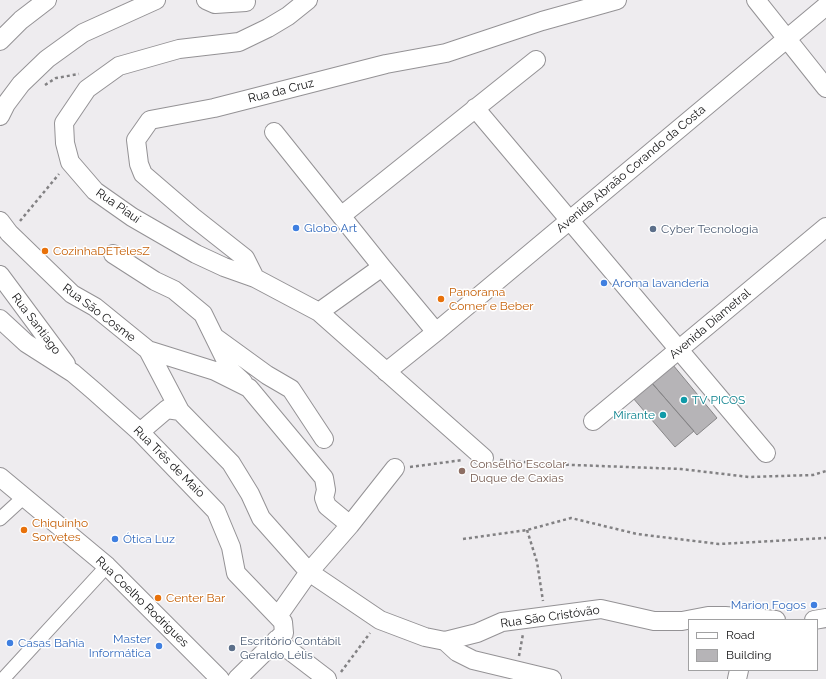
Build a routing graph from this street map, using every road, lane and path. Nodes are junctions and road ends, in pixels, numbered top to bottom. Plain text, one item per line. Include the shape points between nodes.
1 (46, 0) edge
2 (156, 0) edge
3 (206, 0) edge
4 (308, 0) edge
5 (617, 0) edge
6 (756, 0) edge
7 (246, 2) dead end
8 (826, 6) edge
9 (786, 39) junction
10 (0, 41) edge
11 (536, 60) dead end
12 (82, 73) dead end
13 (43, 86) dead end
14 (826, 88) edge
15 (475, 108) junction
16 (0, 116) edge
17 (274, 132) dead end
18 (70, 162) junction
19 (341, 216) junction
20 (570, 221) junction
21 (4, 227) edge
22 (826, 227) edge
23 (113, 254) dead end
24 (382, 267) junction
25 (0, 274) edge
26 (255, 278) junction
27 (318, 312) junction
28 (0, 319) edge
29 (436, 332) junction
30 (216, 337) junction
31 (679, 349) junction
32 (148, 350) junction
33 (386, 372) junction
34 (73, 373) junction
35 (249, 388) junction
36 (180, 411) junction
37 (593, 421) dead end
38 (140, 432) junction
39 (324, 439) dead end
40 (766, 453) dead end
41 (484, 458) junction
42 (395, 468) joint
43 (826, 471) edge
44 (0, 477) edge
45 (24, 497) junction
46 (0, 519) edge
47 (350, 525) junction
48 (527, 530) junction
49 (826, 538) edge
50 (463, 539) dead end
51 (107, 566) junction
52 (309, 572) junction
53 (545, 615) junction
54 (278, 616) junction
55 (526, 619) junction
56 (702, 619) edge
57 (760, 619) edge
58 (380, 620) junction
59 (686, 623) edge
60 (276, 640) junction
61 (445, 641) junction
62 (516, 675) edge
63 (334, 676) edge
64 (218, 678) edge
65 (4, 679) edge
66 (237, 679) edge
67 (552, 679) edge

1 - 10 street
2 - 16 street via 83,34 47,59 21,84
3 - 7 street via 215,4
4 - 18 street, Rua Piauí via 288,16 239,42 179,49 119,66 87,90 64,123 65,144
5 - 26 street, Rua da Cruz via 542,21 446,53 386,64 214,108 150,120 136,140 143,174 245,258
6 - 9 street
8 - 9 street, Avenida Abraão Corando da Costa
9 - 14 street
9 - 20 street, Avenida Abraão Corando da Costa
11 - 15 street
12 - 13 path via 56,78
15 - 19 street
15 - 20 street
17 - 19 street
18 - 21 path
18 - 26 street, Rua Piauí via 95,191 132,217 196,254
19 - 24 street
20 - 29 street, Avenida Abraão Corando da Costa
20 - 31 street
21 - 32 street, Rua São Cosme via 72,294 95,307
22 - 31 street, Avenida Diametral
23 - 30 street via 174,290 203,314
24 - 27 street
24 - 29 street
25 - 34 street, Rua Santiago
26 - 27 street, Rua Piauí
27 - 33 street, Rua Piauí
28 - 34 street, Rua Três de Maio via 26,344
29 - 33 street, Avenida Abraão Corando da Costa
30 - 35 street via 231,370
30 - 39 street via 267,375 291,389
31 - 37 street, Avenida Diametral
31 - 40 street
32 - 35 street via 215,371
32 - 36 street, Rua São Cosme
33 - 41 street, Rua Piauí
34 - 38 street, Rua Três de Maio
35 - 47 street via 324,478 324,498 327,506
36 - 38 street via 167,409
36 - 52 street, Rua São Cosme via 231,463 261,518
38 - 54 street, Rua Três de Maio via 213,506 231,547 236,573
41 - 42 path
41 - 43 path via 548,464 681,470 749,477
42 - 47 street
44 - 45 street, Rua Coelho Rodrigues
45 - 46 street
45 - 51 street, Rua Coelho Rodrigues
47 - 52 street
48 - 49 path via 571,518 637,534 719,544
48 - 50 path
48 - 53 path via 537,562
51 - 64 street, Rua Coelho Rodrigues
51 - 65 street
52 - 54 street
52 - 58 street, Rua São Cosme
53 - 55 street, Rua São Cristóvão
53 - 59 street, Rua São Cristóvão via 600,608 654,621
54 - 60 street, Rua Três de Maio via 283,622 284,633
55 - 61 street, Rua São Cristóvão via 502,622
55 - 62 path
56 - 57 street, Rua São Cristóvão via 714,616
58 - 61 street, Rua São Cosme
58 - 63 path
60 - 63 street
60 - 66 street
61 - 62 street via 457,652 473,660
62 - 67 street

